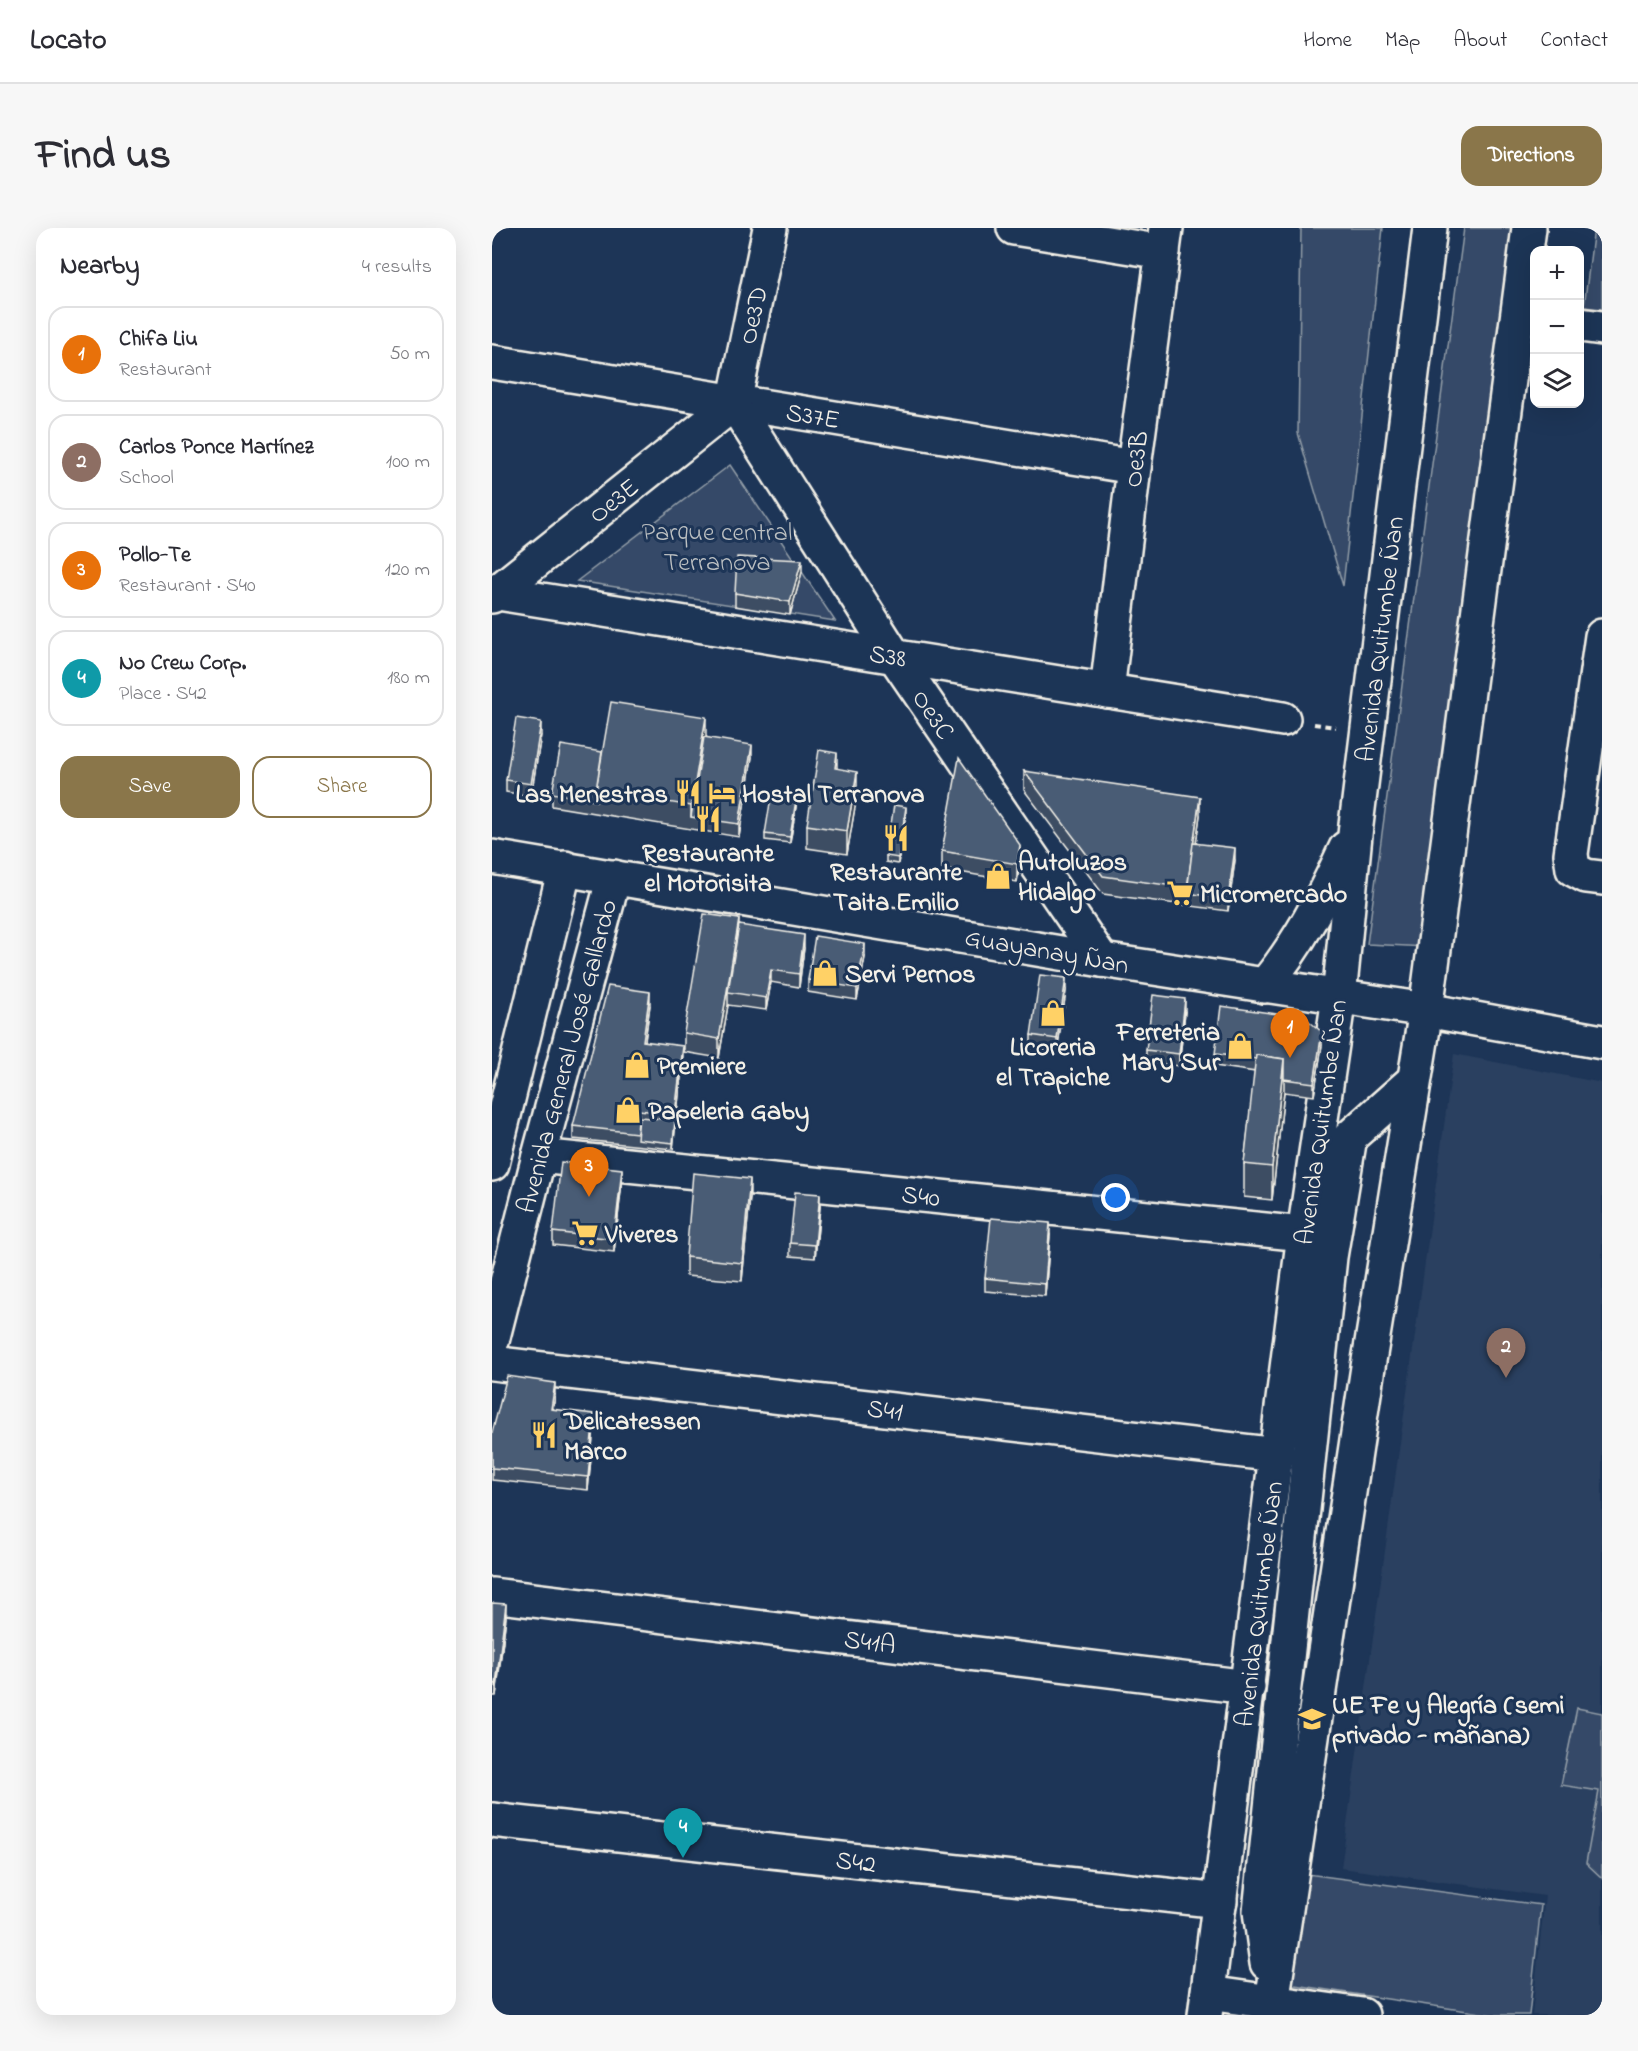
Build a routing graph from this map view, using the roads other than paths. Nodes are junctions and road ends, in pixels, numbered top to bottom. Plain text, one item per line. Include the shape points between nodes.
1 (770, 228) edge
2 (1014, 228) edge
3 (1430, 228) edge
4 (1528, 228) edge
5 (1165, 240) edge
6 (1526, 319) edge
7 (1584, 326) edge
8 (1602, 328) edge
9 (492, 363) edge
10 (734, 403) junction
11 (1134, 467) junction
12 (494, 594) edge
13 (1602, 636) edge
14 (895, 657) junction
15 (1107, 691) junction
16 (1283, 719) road end
17 (1356, 825) junction
18 (492, 857) edge
19 (565, 868) junction
20 (615, 877) junction
21 (1602, 878) edge
22 (1102, 960) junction
23 (1264, 986) junction
24 (1339, 997) junction
25 (1426, 1010) junction
26 (1602, 1042) edge
27 (1414, 1080) junction
28 (493, 1152) edge
29 (539, 1156) junction
30 (1304, 1234) junction
31 (492, 1341) edge
32 (492, 1363) edge
33 (1278, 1455) junction
34 (492, 1595) edge
35 (1248, 1687) junction
36 (492, 1820) edge
37 (1220, 1901) junction
38 (1207, 2004) edge
39 (1271, 2008) edge
40 (1362, 2015) edge

1 - 10 street, Oe3D
2 - 5 street
3 - 17 street, Avenida Quitumbe Ñan
4 - 6 street
5 - 11 street, Oe3B
6 - 25 street
7 - 8 street
9 - 10 street, S37E
10 - 11 street, S37E
10 - 12 street, Oe3E
10 - 14 street, Oe3C
11 - 15 street, Oe3B
12 - 14 street, S38
13 - 21 street via 1571,854 1573,869
14 - 15 street, S38
14 - 22 street, Oe3C
15 - 16 street, S38
17 - 23 street via 1305,931
17 - 24 street, Avenida Quitumbe Ñan
18 - 19 street, Guayanay Ñan
19 - 20 street, Guayanay Ñan
19 - 28 street, Avenida General José Gallardo
20 - 22 street, Guayanay Ñan
20 - 29 street, Avenida General José Gallardo
22 - 23 street, Guayanay Ñan
23 - 24 street, Guayanay Ñan
24 - 25 street, Guayanay Ñan
24 - 30 street, Avenida Quitumbe Ñan
25 - 26 street, Guayanay Ñan
25 - 27 street
27 - 39 street
27 - 39 street via 1350,1137 1330,1257 1260,1911
29 - 30 street, S40
29 - 31 street, Avenida General José Gallardo
30 - 33 street, Avenida Quitumbe Ñan
32 - 33 street, S41
33 - 35 street, Avenida Quitumbe Ñan
34 - 35 street, S41A
35 - 37 street, Avenida Quitumbe Ñan
36 - 37 street, S42
37 - 38 street, Avenida Quitumbe Ñan
38 - 39 street
39 - 40 street

